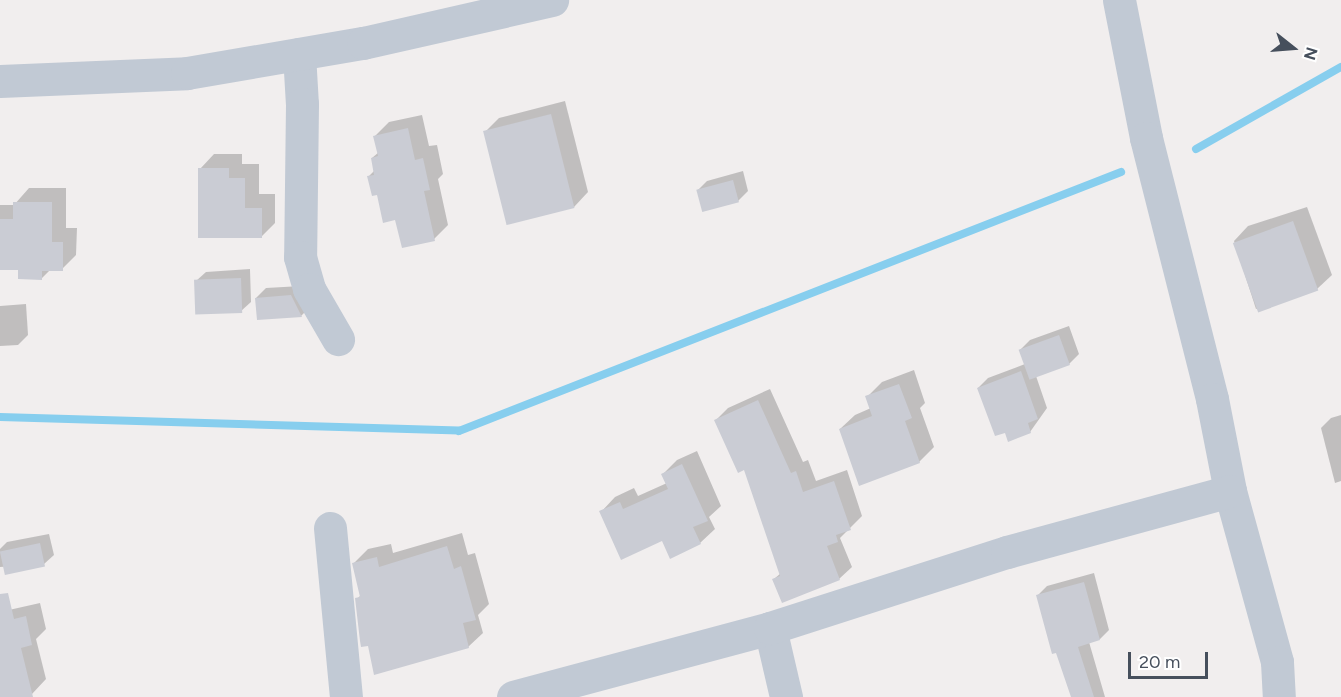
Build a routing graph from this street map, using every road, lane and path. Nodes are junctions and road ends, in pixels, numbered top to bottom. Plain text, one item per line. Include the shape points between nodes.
1 (552, 0) edge
2 (1119, 0) edge
3 (516, 4) edge
4 (299, 54) junction
5 (0, 81) edge
6 (338, 339) dead end
7 (1230, 491) junction
8 (330, 528) dead end
9 (770, 628) junction
10 (346, 697) edge
11 (513, 697) edge
12 (786, 697) edge
13 (1279, 697) edge

1 - 3 street
2 - 7 street via 1146,138 1212,399
3 - 4 street
4 - 5 street via 187,73
4 - 6 street via 300,257 309,289
7 - 9 street via 1007,552
7 - 13 street via 1277,662
8 - 10 street
9 - 11 street
9 - 12 street

